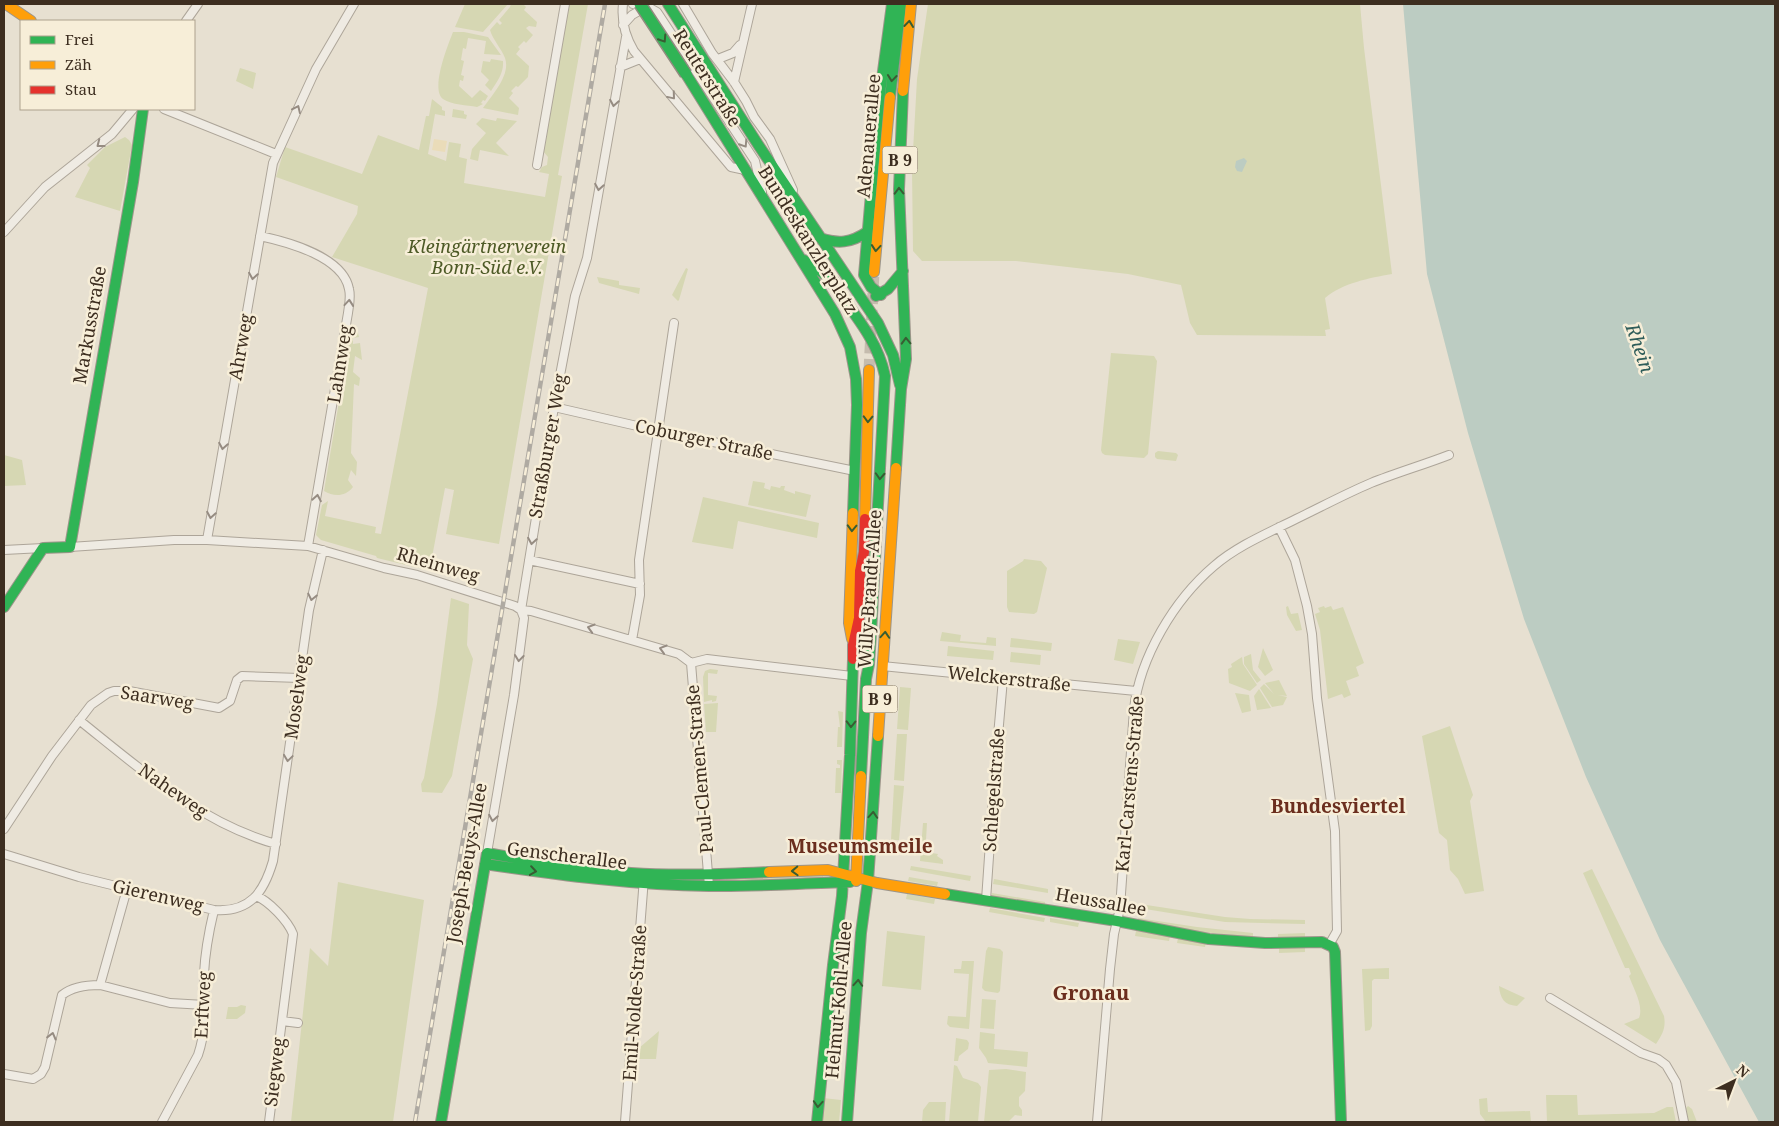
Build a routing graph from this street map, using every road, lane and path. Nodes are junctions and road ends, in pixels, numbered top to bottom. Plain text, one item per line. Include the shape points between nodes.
1 (6, 4) edge
2 (198, 4) edge
3 (354, 4) edge
4 (565, 4) edge
5 (622, 4) edge
6 (633, 4) edge
7 (668, 4) edge
8 (752, 4) edge
9 (892, 4) edge
10 (901, 4) edge
11 (911, 4) edge
12 (643, 5) edge
13 (684, 6) edge
14 (30, 20) edge
15 (187, 20) edge
16 (623, 26) junction
17 (626, 36) junction
18 (743, 42) junction
19 (640, 59) junction
20 (718, 59) junction
21 (620, 67) junction
22 (734, 82) junction
23 (132, 110) edge
24 (143, 110) edge
25 (166, 110) edge
26 (276, 154) junction
27 (769, 160) joint
28 (537, 165) dead end
29 (745, 170) junction
30 (764, 200) junction
31 (798, 204) junction
32 (4, 232) edge
33 (867, 232) junction
34 (260, 236) junction
35 (820, 238) junction
36 (799, 256) junction
37 (903, 271) junction
38 (874, 272) tunnel mouth
39 (828, 277) junction
40 (859, 294) junction
41 (882, 295) junction
42 (674, 322) dead end
43 (854, 360) joint
44 (869, 370) tunnel mouth
45 (901, 389) junction
46 (554, 407) junction
47 (659, 431) junction
48 (1449, 455) dead end
49 (854, 471) junction
50 (1279, 527) junction
51 (206, 540) junction
52 (308, 546) junction
53 (70, 547) junction
54 (43, 548) junction
55 (4, 550) edge
56 (323, 550) junction
57 (864, 552) junction
58 (529, 560) junction
59 (640, 584) junction
60 (4, 607) edge
61 (520, 610) junction
62 (632, 640) junction
63 (853, 645) junction
64 (691, 663) junction
65 (869, 664) junction
66 (882, 666) junction
67 (852, 676) junction
68 (300, 678) junction
69 (866, 679) junction
70 (1003, 679) junction
71 (1136, 691) junction
72 (78, 720) junction
73 (4, 829) edge
74 (276, 844) junction
75 (4, 854) edge
76 (486, 859) junction
77 (844, 877) junction
78 (644, 878) junction
79 (856, 879) junction
80 (708, 880) junction
81 (868, 881) junction
82 (127, 889) junction
83 (256, 896) junction
84 (986, 900) junction
85 (214, 910) junction
86 (1117, 922) junction
87 (1329, 945) junction
88 (100, 985) junction
89 (1550, 998) dead end
90 (206, 1006) junction
91 (282, 1021) junction
92 (298, 1023) dead end
93 (4, 1074) edge
94 (162, 1122) edge
95 (269, 1122) edge
96 (441, 1122) edge
97 (625, 1122) edge
98 (817, 1122) edge
99 (847, 1122) edge
100 (1097, 1122) edge
101 (1341, 1122) edge
102 (1684, 1122) edge

1 - 14 main road
2 - 15 street
26 -> 3 street, Ahrweg via 320,63
4 - 28 street
5 - 16 street
6 - 12 street
7 - 27 main road, Reuterstraße
8 - 18 street
9 - 33 main road
10 -> 38 main road, Adenauerallee / B 9
37 -> 11 main road, Adenauerallee / B 9 via 899,189 903,80
12 - 16 street
12 -> 29 main road, Reuterstraße, bridge
12 -> 30 street via 657,12 754,161
13 - 20 street, Bundeskanzlerplatz
16 - 17 street
17 - 19 street, Bundeskanzlerplatz
17 - 21 street, Straßburger Weg
18 - 20 street via 733,53
18 - 22 street
19 - 21 street
19 -> 29 street, Bundeskanzlerplatz via 731,167
20 - 22 street, Bundeskanzlerplatz
21 -> 46 street, Straßburger Weg via 587,258 578,283
22 - 31 street, Bundeskanzlerplatz via 776,152
23 -> 32 street via 112,134 45,187
24 - 53 main road, Markusstraße
25 - 26 street
26 - 34 street, Ahrweg
27 - 31 main road, Bundeskanzlerplatz
29 - 30 main road, Bundeskanzlerplatz
30 - 36 main road, Bundeskanzlerplatz
31 - 35 main road, Bundeskanzlerplatz
33 - 35 main road via 847,242
33 - 41 main road via 864,275 870,287
34 -> 51 street, Ahrweg
52 -> 34 street, Lahnweg via 349,290 343,276 326,260 298,247
35 - 40 main road, Bundeskanzlerplatz
36 - 39 main road
36 - 43 main road, Bundeskanzlerplatz via 841,325
37 - 41 main road
45 -> 37 main road, B 9 via 906,359
39 - 40 main road
39 -> 65 main road via 871,336 885,376
40 - 41 main road
40 - 45 main road, Bundeskanzlerplatz via 889,343
42 - 47 street
43 - 49 main road, Willy-Brandt-Allee via 857,388
44 -> 57 main road, Willy-Brandt-Allee / B 9
66 -> 45 main road, Willy-Brandt-Allee / B 9
46 - 47 street, Coburger Straße
46 -> 58 street, Straßburger Weg
47 - 49 street, Coburger Straße
47 - 59 street via 639,560
48 - 50 street, Karl-Carstens-Straße via 1371,483
49 -> 63 main road, Willy-Brandt-Allee via 849,623
50 - 71 street, Karl-Carstens-Straße via 1228,555 1184,596 1152,648
50 - 87 street via 1295,560 1312,634 1334,831 1337,931
51 - 52 street, Rheinweg
51 - 53 street, Rheinweg
52 - 56 street, Rheinweg
53 - 54 main road, Rheinweg
54 - 55 street, Rheinweg
54 - 60 main road
56 - 61 street, Rheinweg via 417,575
56 -> 68 street, Moselweg
57 - 63 main road, Willy-Brandt-Allee / B 9 via 860,571 859,618
57 - 69 main road via 862,663
58 - 59 street
58 - 61 street, Straßburger Weg
59 - 62 street
62 -> 61 street, Rheinweg
61 -> 76 street, Joseph-Beuys-Allee via 524,618 516,685
64 -> 62 street, Rheinweg via 679,654
63 - 67 main road, Willy-Brandt-Allee / B 9
64 - 67 street via 707,659
64 - 80 street, Paul-Clemen-Straße
65 - 66 main road
65 - 69 main road
66 - 70 street, Welckerstraße
81 -> 66 main road, Willy-Brandt-Allee / B 9
67 -> 77 main road, Willy-Brandt-Allee / B 9
68 - 72 street, Saarweg via 242,676 237,680 230,701 219,708 114,691 97,699
68 -> 74 street, Moselweg
69 - 79 main road
70 - 71 street, Welckerstraße
70 - 84 street, Schlegelstraße
71 - 86 street, Karl-Carstens-Straße
72 - 73 street, Saarweg
72 - 74 street, Naheweg via 193,808
74 - 83 street, Gierenweg via 270,872
75 - 82 street, Gierenweg
76 - 78 main road, Genscherallee
76 - 96 main road, Joseph-Beuys-Allee
77 - 79 main road, Genscherallee
77 - 80 main road, Genscherallee via 828,870
77 -> 98 main road, Helmut-Kohl-Allee / B 9
78 - 80 main road, Genscherallee
78 - 97 street, Emil-Nolde-Straße
79 - 81 main road, Heussallee
81 - 84 main road, Heussallee
99 -> 81 main road, Helmut-Kohl-Allee / B 9
82 - 85 street, Gierenweg
82 - 88 street
83 - 85 street, Gierenweg via 241,908
83 - 91 street, Siegweg via 263,898 282,917 293,934
84 - 86 main road, Heussallee
85 - 90 street, Erftweg via 205,960
86 - 87 main road, Heussallee via 1209,939 1322,942
86 - 100 street, Karl-Carstens-Straße
87 - 101 main road via 1336,957
88 - 90 street via 170,1003
93 -> 88 street via 33,1079 41,1074 62,995 85,986
89 - 102 street via 1666,1065 1676,1082
90 - 94 street, Erftweg via 198,1055
91 - 92 street, Siegweg
91 - 95 street, Siegweg

